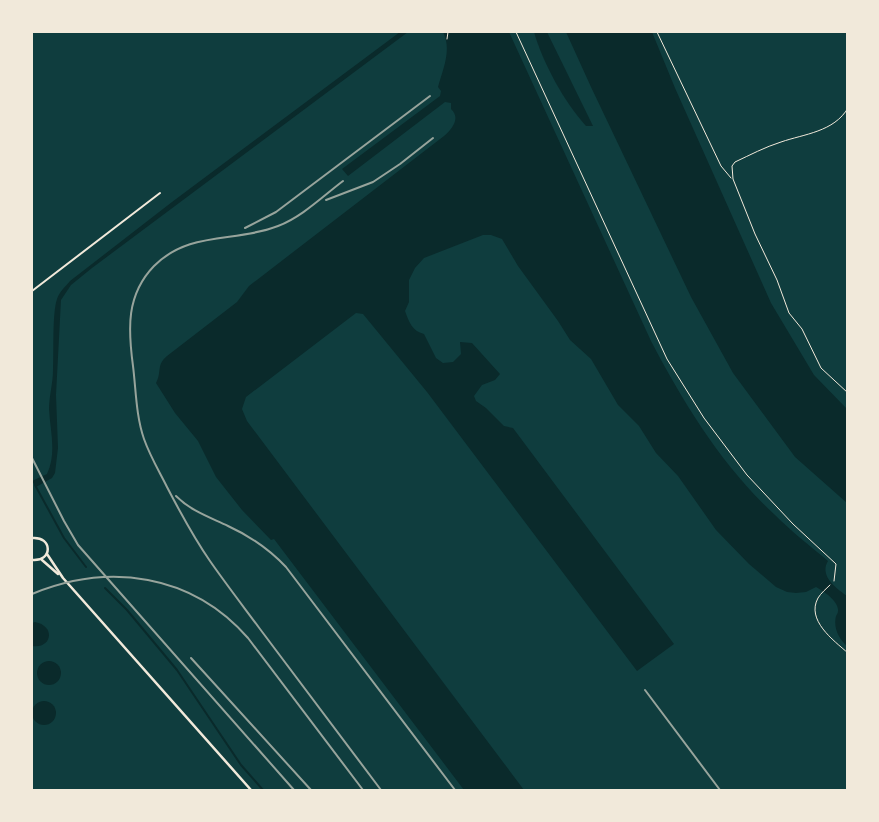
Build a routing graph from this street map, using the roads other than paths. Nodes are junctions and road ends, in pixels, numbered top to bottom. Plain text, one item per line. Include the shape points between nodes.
1 (516, 32) edge
2 (657, 32) edge
3 (848, 108) edge
4 (733, 179) junction
5 (160, 193) dead end
6 (32, 291) edge
7 (848, 393) edge
8 (32, 537) edge
9 (47, 554) junction
10 (32, 560) edge
11 (41, 560) junction
12 (63, 578) junction
13 (834, 581) road end
14 (251, 790) edge

1 - 13 lane via 667,359 747,475 836,564
2 - 4 lane via 722,166
3 - 4 lane via 818,131 779,142 736,162
4 - 7 lane via 789,313 821,368
5 - 6 street
8 - 9 main road via 45,542
9 - 11 main road
9 - 12 main road
10 - 11 main road
11 - 12 main road
12 - 14 main road

